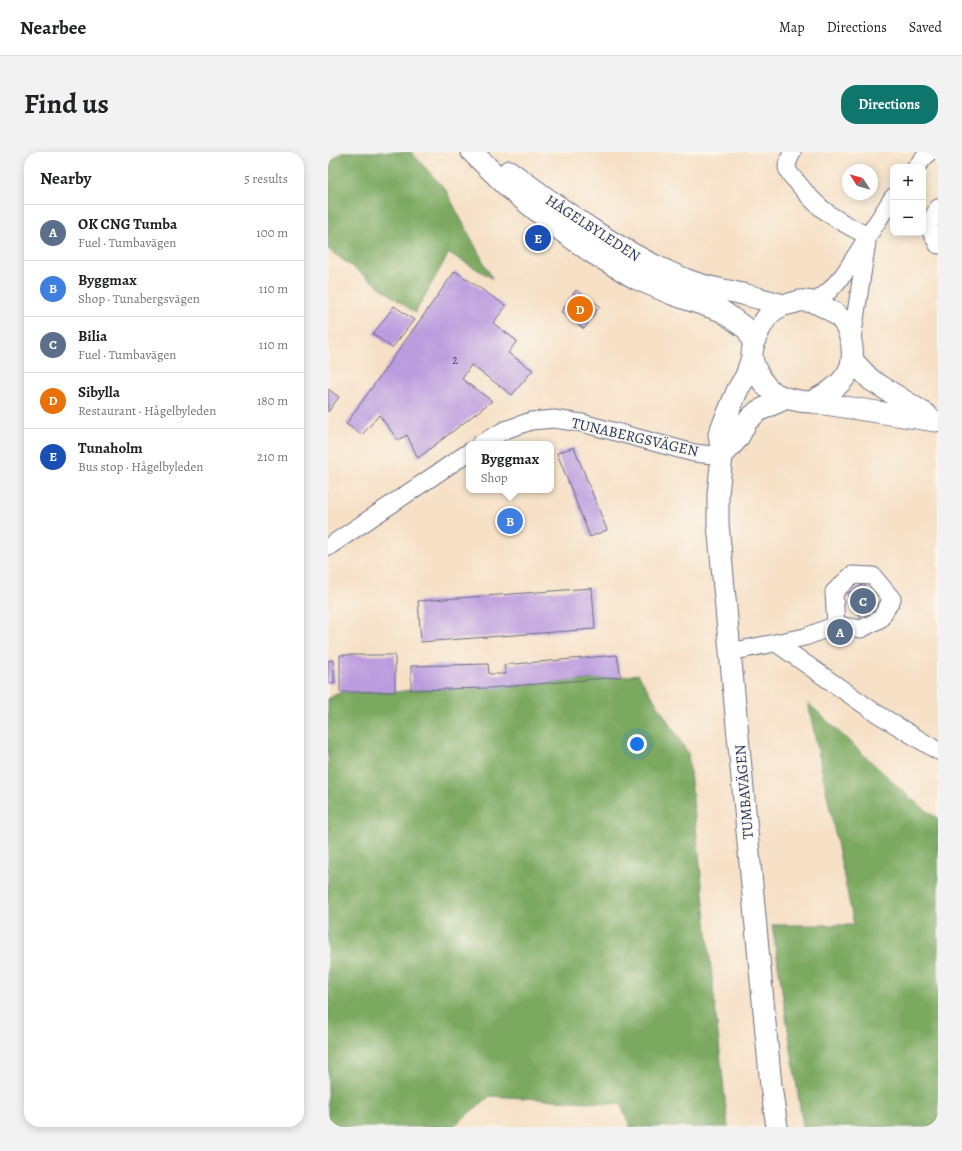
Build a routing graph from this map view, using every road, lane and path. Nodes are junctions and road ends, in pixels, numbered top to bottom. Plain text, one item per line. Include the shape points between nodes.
1 (472, 152) edge
2 (482, 152) edge
3 (792, 152) edge
4 (929, 152) edge
5 (919, 164) edge
6 (891, 200) edge
7 (938, 208) edge
8 (868, 236) junction
9 (938, 245) edge
10 (814, 303) junction
11 (784, 305) junction
12 (713, 308) junction
13 (852, 339) junction
14 (753, 351) junction
15 (852, 360) junction
16 (738, 389) junction
17 (786, 398) junction
18 (812, 402) junction
19 (937, 421) edge
20 (485, 441) edge
21 (466, 454) edge
22 (722, 456) junction
23 (328, 547) edge
24 (836, 625) dead end
25 (776, 643) junction
26 (730, 652) junction
27 (938, 751) edge
28 (777, 1127) edge

1 - 12 main road, HÅGELBYLEDEN via 509,188 591,252 635,278
2 - 11 main road, HÅGELBYLEDEN via 584,225 639,258 692,282
3 - 8 street via 787,166 807,196 839,221
4 - 5 street
6 - 8 street
7 - 9 street via 928,226
8 - 10 street via 844,274
8 - 13 street
10 - 11 main road via 804,300
10 - 13 main road via 838,315
11 - 14 main road via 767,317 761,326
12 - 14 main road, HÅGELBYLEDEN via 733,318 748,330
12 - 16 main road, TUMBAVÄGEN via 731,323 740,336 744,362
13 - 15 main road
14 - 16 main road, TUMBAVÄGEN via 746,376
14 - 17 main road via 758,374 769,389
15 - 18 main road via 848,374 838,386
15 - 19 main road via 871,380
16 - 22 main road, TUMBAVÄGEN via 719,434
17 - 18 main road
17 - 22 main road via 752,416
18 - 19 main road
20 - 22 street, TUNABERGSVÄGEN via 505,430 530,421 554,419 582,423 694,453
21 - 23 street
22 - 26 main road, TUMBAVÄGEN via 718,524
24 - 25 street via 805,637
25 - 26 street
25 - 27 street via 873,711
26 - 28 main road, TUMBAVÄGEN

